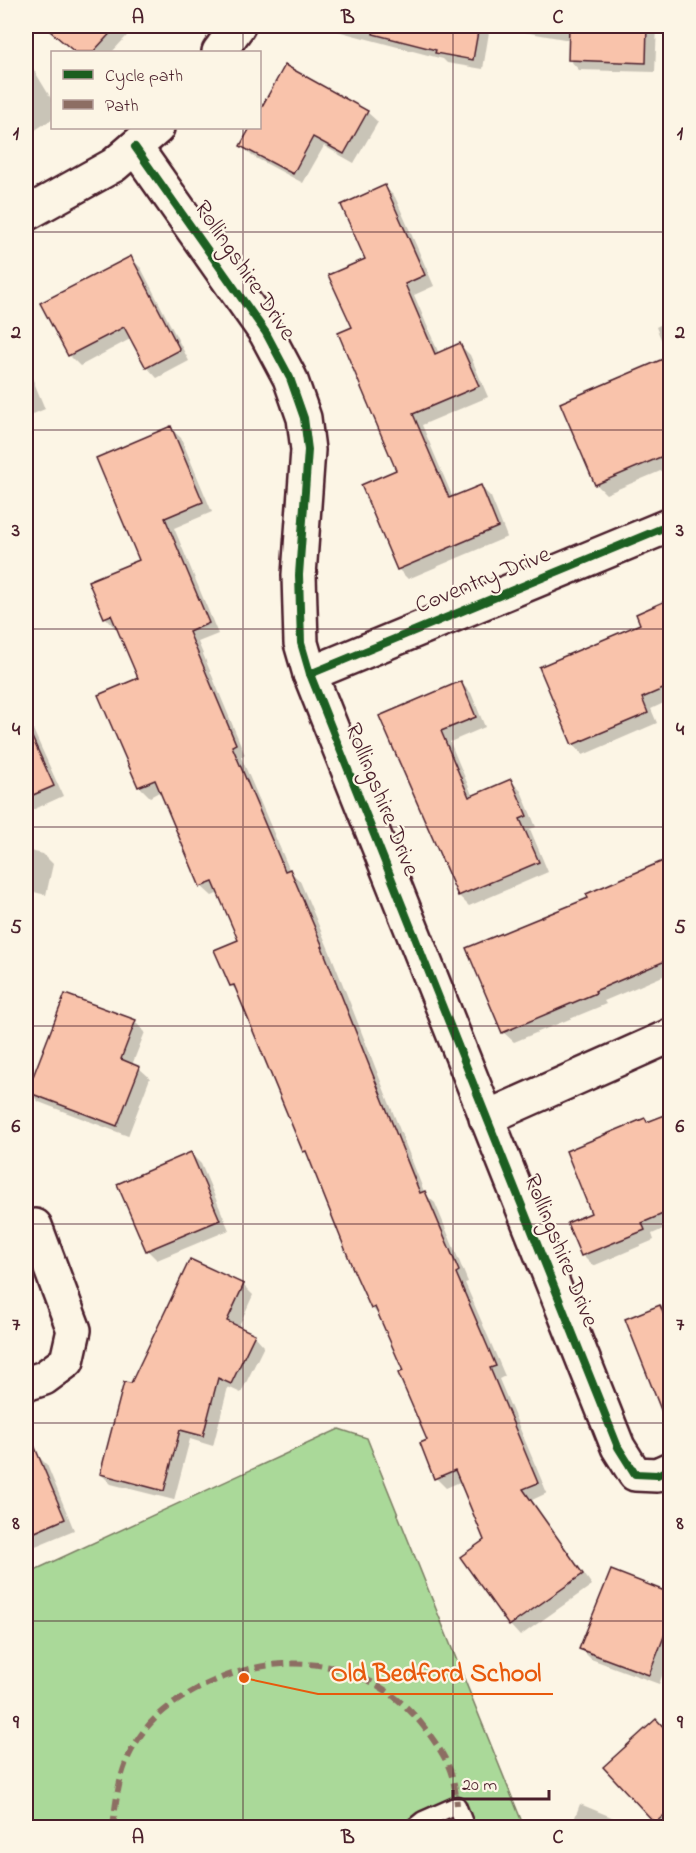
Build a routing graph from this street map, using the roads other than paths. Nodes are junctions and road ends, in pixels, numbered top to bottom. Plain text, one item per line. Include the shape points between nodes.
1 (238, 26) edge
2 (220, 51) edge
3 (146, 137) edge
4 (26, 214) edge
5 (670, 525) edge
6 (310, 674) junction
7 (670, 1036) edge
8 (486, 1118) junction
9 (35, 1226) dead end
10 (26, 1384) edge
11 (670, 1469) edge
12 (413, 1827) edge
13 (466, 1827) edge

1 - 2 street
3 - 4 street via 114,165
3 - 6 street, Rollingshire Drive via 266,333 290,378 304,418 308,450 299,575 301,643
5 - 6 street, Coventry Drive
6 - 8 street, Rollingshire Drive
7 - 8 street
8 - 11 street, Rollingshire Drive via 618,1447 635,1474 657,1474
9 - 10 street via 74,1330 67,1361 44,1378
12 - 13 lane via 457,1805

